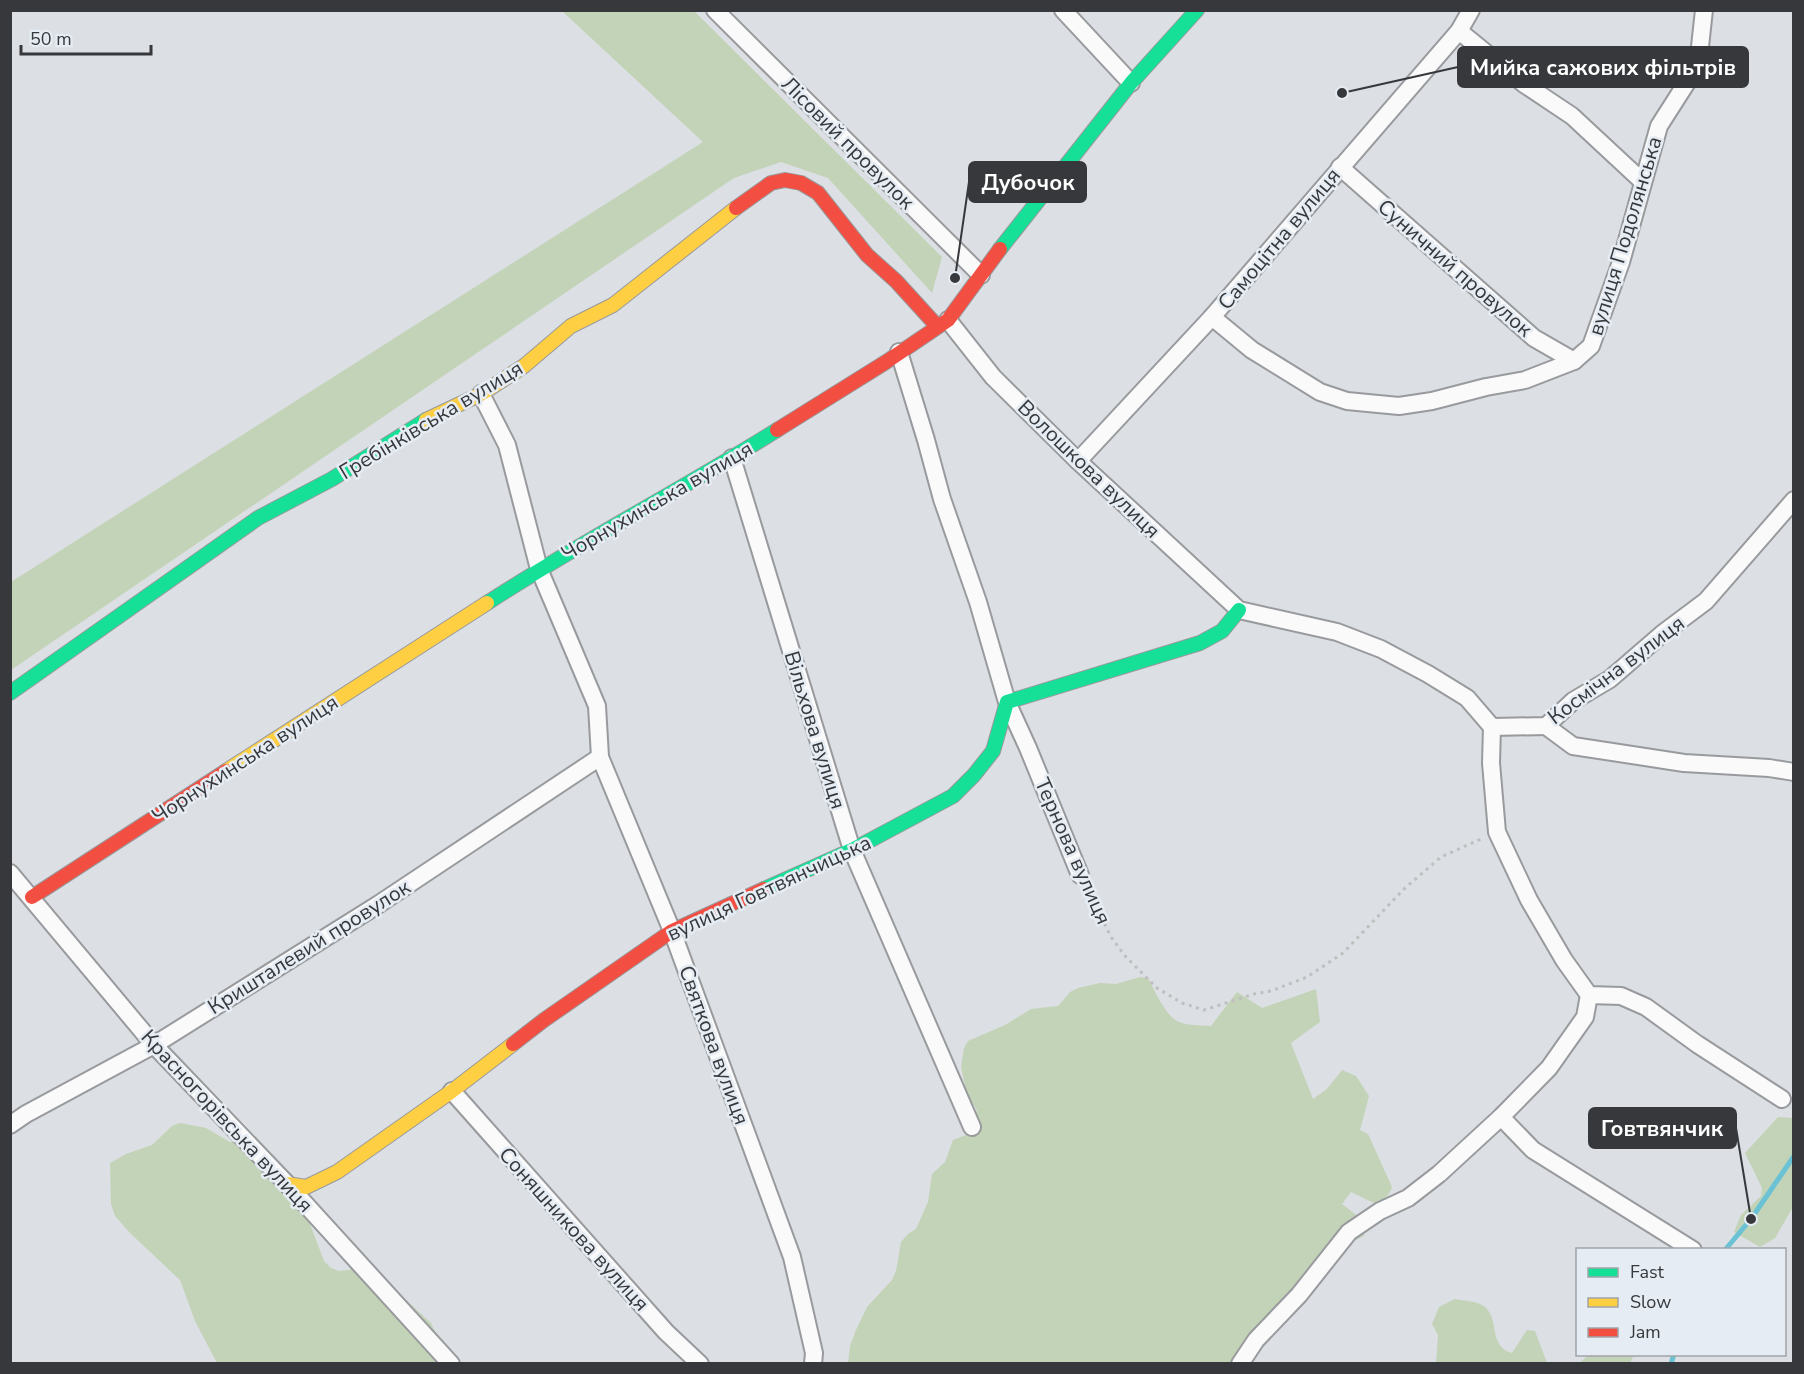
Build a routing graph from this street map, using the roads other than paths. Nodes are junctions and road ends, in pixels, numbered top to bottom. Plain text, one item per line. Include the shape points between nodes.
1 (716, 10) edge
2 (1063, 10) edge
3 (1197, 10) edge
4 (1704, 10) edge
5 (1469, 11) edge
6 (1459, 31) junction
7 (1131, 83) junction
8 (1340, 167) junction
9 (1642, 182) junction
10 (981, 275) junction
11 (1212, 317) junction
12 (942, 323) junction
13 (900, 352) junction
14 (1574, 361) junction
15 (481, 394) junction
16 (732, 459) junction
17 (1078, 461) junction
18 (1794, 500) edge
19 (539, 569) junction
20 (1239, 609) junction
21 (10, 693) edge
22 (1007, 702) junction
23 (1546, 726) junction
24 (1492, 727) junction
25 (600, 757) junction
26 (1794, 772) edge
27 (852, 850) junction
28 (10, 873) edge
29 (1080, 875) road end
30 (32, 897) junction
31 (672, 931) junction
32 (1589, 995) junction
33 (154, 1045) junction
34 (452, 1091) junction
35 (1782, 1099) dead end
36 (1501, 1117) junction
37 (10, 1125) edge
38 (972, 1127) dead end
39 (287, 1184) junction
40 (1691, 1248) edge
41 (451, 1364) edge
42 (700, 1364) edge
43 (813, 1364) edge
44 (1240, 1364) edge

1 - 10 street, Лісовий провулок
2 - 7 street
3 - 7 street, Чорнухинська вулиця
4 - 9 street, вулиця Подолянська via 1698,65 1659,126
5 - 6 street, Самоцітна вулиця
6 - 8 street, Самоцітна вулиця
6 - 9 street via 1524,84 1572,116
7 - 10 street, Чорнухинська вулиця
8 - 11 street, Самоцітна вулиця
8 - 14 street, Суничний провулок via 1534,338
9 - 14 street, вулиця Подолянська via 1621,262 1591,346
10 - 12 street, Чорнухинська вулиця
11 - 14 street, вулиця Подолянська via 1252,350 1320,392 1347,401 1399,406 1432,401 1525,380
11 - 17 street, Самоцітна вулиця
12 - 13 street, Чорнухинська вулиця
12 - 15 street, Гребінківська вулиця via 867,255 818,193 801,183 785,180 771,183 744,201 613,305 571,326 524,366
12 - 17 street, Волошкова вулиця
13 - 16 street, Чорнухинська вулиця
13 - 22 street, Тернова вулиця
15 - 19 street, Святкова вулиця via 507,445
15 - 21 street, Гребінківська вулиця via 433,415 332,479 258,518
16 - 19 street, Чорнухинська вулиця
16 - 27 street, Вільхова вулиця
17 - 20 street, Волошкова вулиця
18 - 23 street, Космічна вулиця via 1706,601 1610,680 1573,701
19 - 25 street, Святкова вулиця via 597,706
19 - 30 street, Чорнухинська вулиця
20 - 22 street via 1222,631 1200,643
20 - 24 street via 1337,632 1381,649 1467,698
22 - 27 street, вулиця Говтвянчицька via 993,751 953,796
22 - 29 street, Тернова вулиця
23 - 24 street, Космічна вулиця
23 - 26 street via 1573,746
24 - 32 street via 1497,832 1529,900
25 - 31 street, Святкова вулиця
25 - 33 street, Кришталевий провулок via 378,904
27 - 31 street, вулиця Говтвянчицька
27 - 38 street, Вільхова вулиця
28 - 30 street, Красногорівська вулиця
30 - 33 street, Красногорівська вулиця
31 - 34 street, вулиця Говтвянчицька via 544,1020
31 - 43 street, Святкова вулиця via 792,1257 814,1353
32 - 35 street via 1621,996 1646,1007
32 - 36 street via 1584,1017 1549,1068
33 - 37 street, Кришталевий провулок
33 - 39 street, Красногорівська вулиця
34 - 39 street, вулиця Говтвянчицька via 337,1172 306,1187
34 - 42 street, Соняшникова вулиця via 666,1332
36 - 40 street via 1533,1150
36 - 44 street via 1408,1198 1380,1210 1349,1232
39 - 41 street, Красногорівська вулиця

